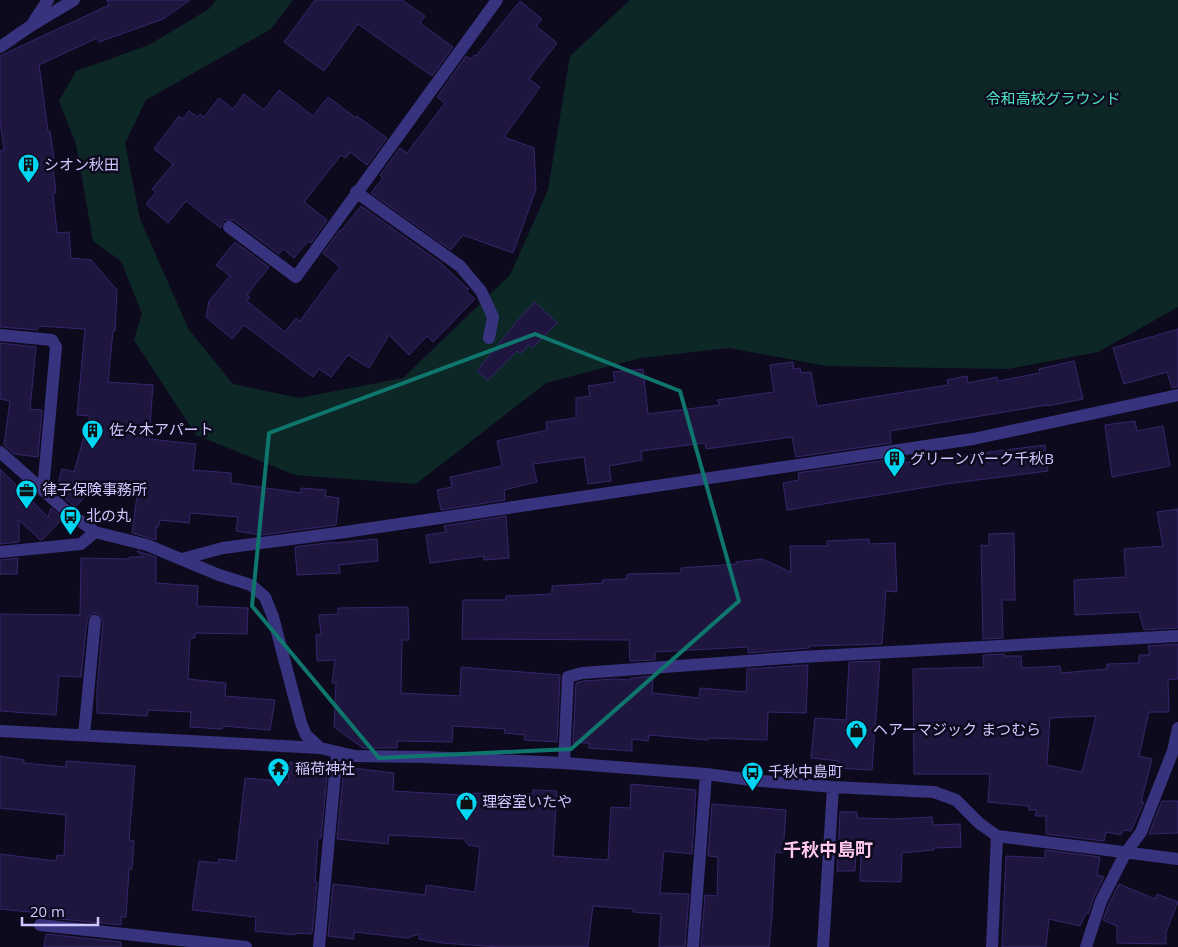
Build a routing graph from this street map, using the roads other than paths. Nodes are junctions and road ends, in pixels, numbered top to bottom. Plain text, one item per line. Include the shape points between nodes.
1 (48, 0) edge
2 (74, 0) edge
3 (497, 0) edge
4 (32, 25) junction
5 (0, 47) edge
6 (356, 192) junction
7 (229, 228) dead end
8 (0, 335) edge
9 (489, 338) dead end
10 (1178, 395) edge
11 (0, 452) edge
12 (43, 490) junction
13 (95, 532) junction
14 (0, 552) edge
15 (182, 559) junction
16 (95, 621) dead end
17 (1178, 636) edge
18 (1178, 728) edge
19 (0, 731) edge
20 (84, 734) junction
21 (320, 748) junction
22 (337, 752) junction
23 (564, 763) junction
24 (706, 774) junction
25 (833, 787) junction
26 (997, 836) junction
27 (1125, 854) junction
28 (1178, 859) edge
29 (40, 925) dead end
30 (246, 947) edge
31 (320, 947) edge
32 (693, 947) edge
33 (823, 947) edge
34 (992, 947) edge
35 (1086, 947) edge

1 - 4 street
2 - 4 street
3 - 6 street
4 - 5 street
6 - 7 street via 296,277
6 - 9 street via 460,266 481,291 494,317
8 - 12 street via 52,340 56,347
10 - 15 street via 973,440 223,548
11 - 12 street
12 - 13 street
13 - 14 street via 81,544
13 - 15 street via 148,545
15 - 21 street via 251,585 265,597 301,723 306,735
16 - 20 street
17 - 23 street via 811,656 582,673 568,677
18 - 27 street via 1173,751 1142,832
19 - 20 street
20 - 21 street
21 - 22 street
22 - 23 street via 355,756
22 - 31 street
23 - 24 street
24 - 25 street
24 - 32 street
25 - 26 street via 934,792 956,800
25 - 33 street
26 - 27 street
26 - 34 street
27 - 28 street
27 - 35 street via 1101,901
29 - 30 street

